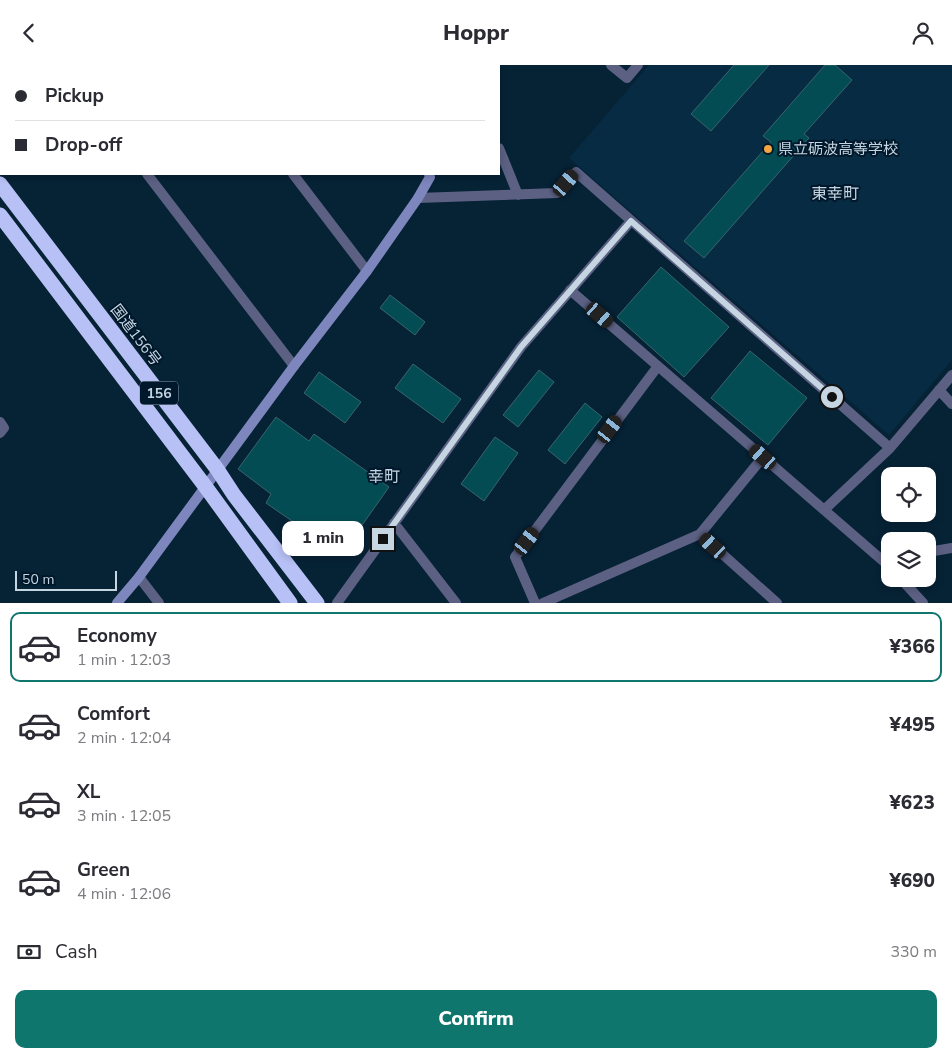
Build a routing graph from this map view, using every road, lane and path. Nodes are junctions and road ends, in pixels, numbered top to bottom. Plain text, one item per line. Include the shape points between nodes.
1 (611, 65) edge
2 (638, 65) edge
3 (500, 150) edge
4 (149, 175) edge
5 (294, 175) edge
6 (429, 175) edge
7 (0, 184) edge
8 (518, 195) junction
9 (418, 198) junction
10 (0, 215) edge
11 (631, 221) junction
12 (367, 271) junction
13 (570, 290) junction
14 (294, 366) junction
15 (658, 366) junction
16 (952, 375) edge
17 (939, 390) junction
18 (952, 403) edge
19 (0, 422) edge
20 (0, 433) edge
21 (890, 448) junction
22 (763, 457) junction
23 (217, 469) junction
24 (205, 486) junction
25 (824, 510) junction
26 (394, 523) junction
27 (700, 534) junction
28 (952, 548) edge
29 (936, 551) edge
30 (881, 558) edge
31 (139, 577) junction
32 (908, 587) edge
33 (116, 603) edge
34 (159, 603) edge
35 (290, 603) edge
36 (316, 603) edge
37 (337, 603) edge
38 (456, 603) edge
39 (535, 603) edge
40 (543, 603) edge
41 (777, 603) edge
42 (923, 603) edge

1 - 2 street via 627,78
3 - 8 street
4 - 14 street
5 - 12 street
6 - 9 street
7 - 23 highway, 国道156号 / 156
8 - 9 street
8 - 11 street via 557,193 576,172
9 - 12 street
10 - 24 highway, 156
11 - 13 street
11 - 21 street
12 - 14 street
13 - 15 street
13 - 26 street via 521,347
14 - 23 street
15 - 22 street
15 - 39 street via 516,557
16 - 17 street
17 - 18 street
17 - 21 street
19 - 20 street via 4,427
21 - 25 street
22 - 25 street
22 - 27 street
23 - 24 street
23 - 36 highway, 国道156号 / 156
24 - 31 street
24 - 35 highway, 156
25 - 30 street
26 - 37 street
26 - 38 street
27 - 40 street
27 - 41 street
28 - 29 street
31 - 33 street
31 - 34 street
32 - 42 street

